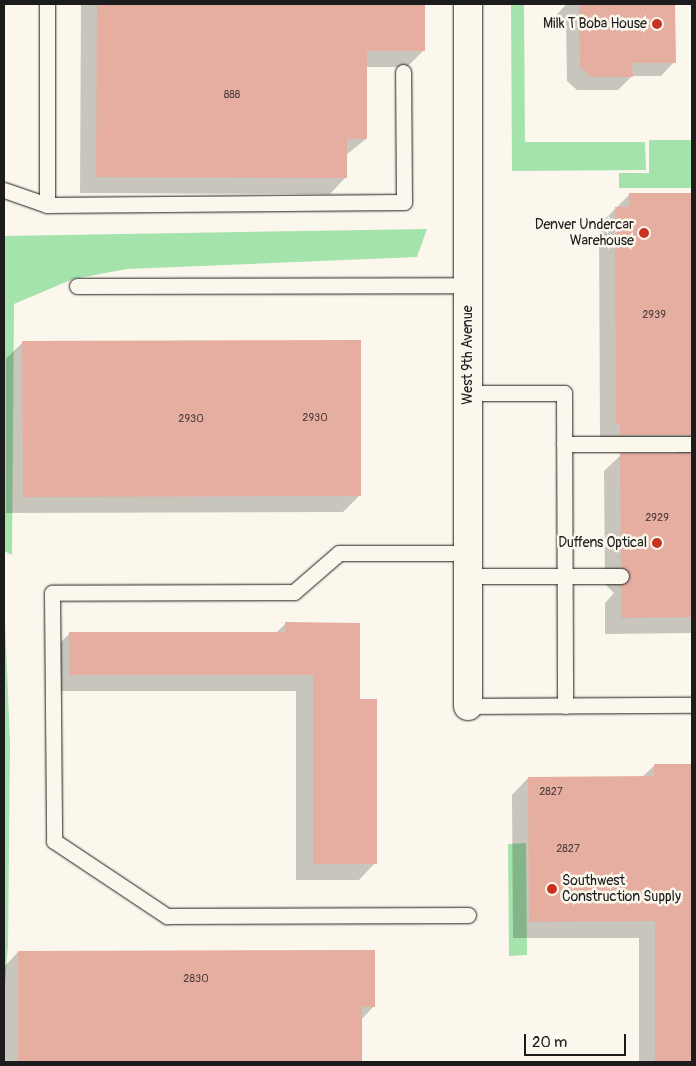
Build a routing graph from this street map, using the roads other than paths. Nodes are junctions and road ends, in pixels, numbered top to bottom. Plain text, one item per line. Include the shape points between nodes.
1 (47, 4) edge
2 (468, 4) edge
3 (403, 72) dead end
4 (4, 190) edge
5 (47, 204) junction
6 (468, 285) junction
7 (78, 286) dead end
8 (468, 393) junction
9 (564, 444) junction
10 (692, 444) edge
11 (468, 565) junction
12 (565, 576) junction
13 (622, 576) dead end
14 (692, 705) edge
15 (468, 706) joint
16 (565, 706) junction
17 (468, 914) dead end

1 - 5 lane
2 - 6 street, West 9th Avenue
3 - 5 lane via 404,202
4 - 5 lane
6 - 7 lane
6 - 8 street, West 9th Avenue
8 - 9 lane via 564,393
8 - 11 street, West 9th Avenue
9 - 10 lane
9 - 12 lane
11 - 12 lane
11 - 15 street, West 9th Avenue
11 - 17 lane via 340,553 294,592 52,593 54,841 167,916
12 - 13 lane
12 - 16 lane
14 - 16 lane
15 - 16 lane

